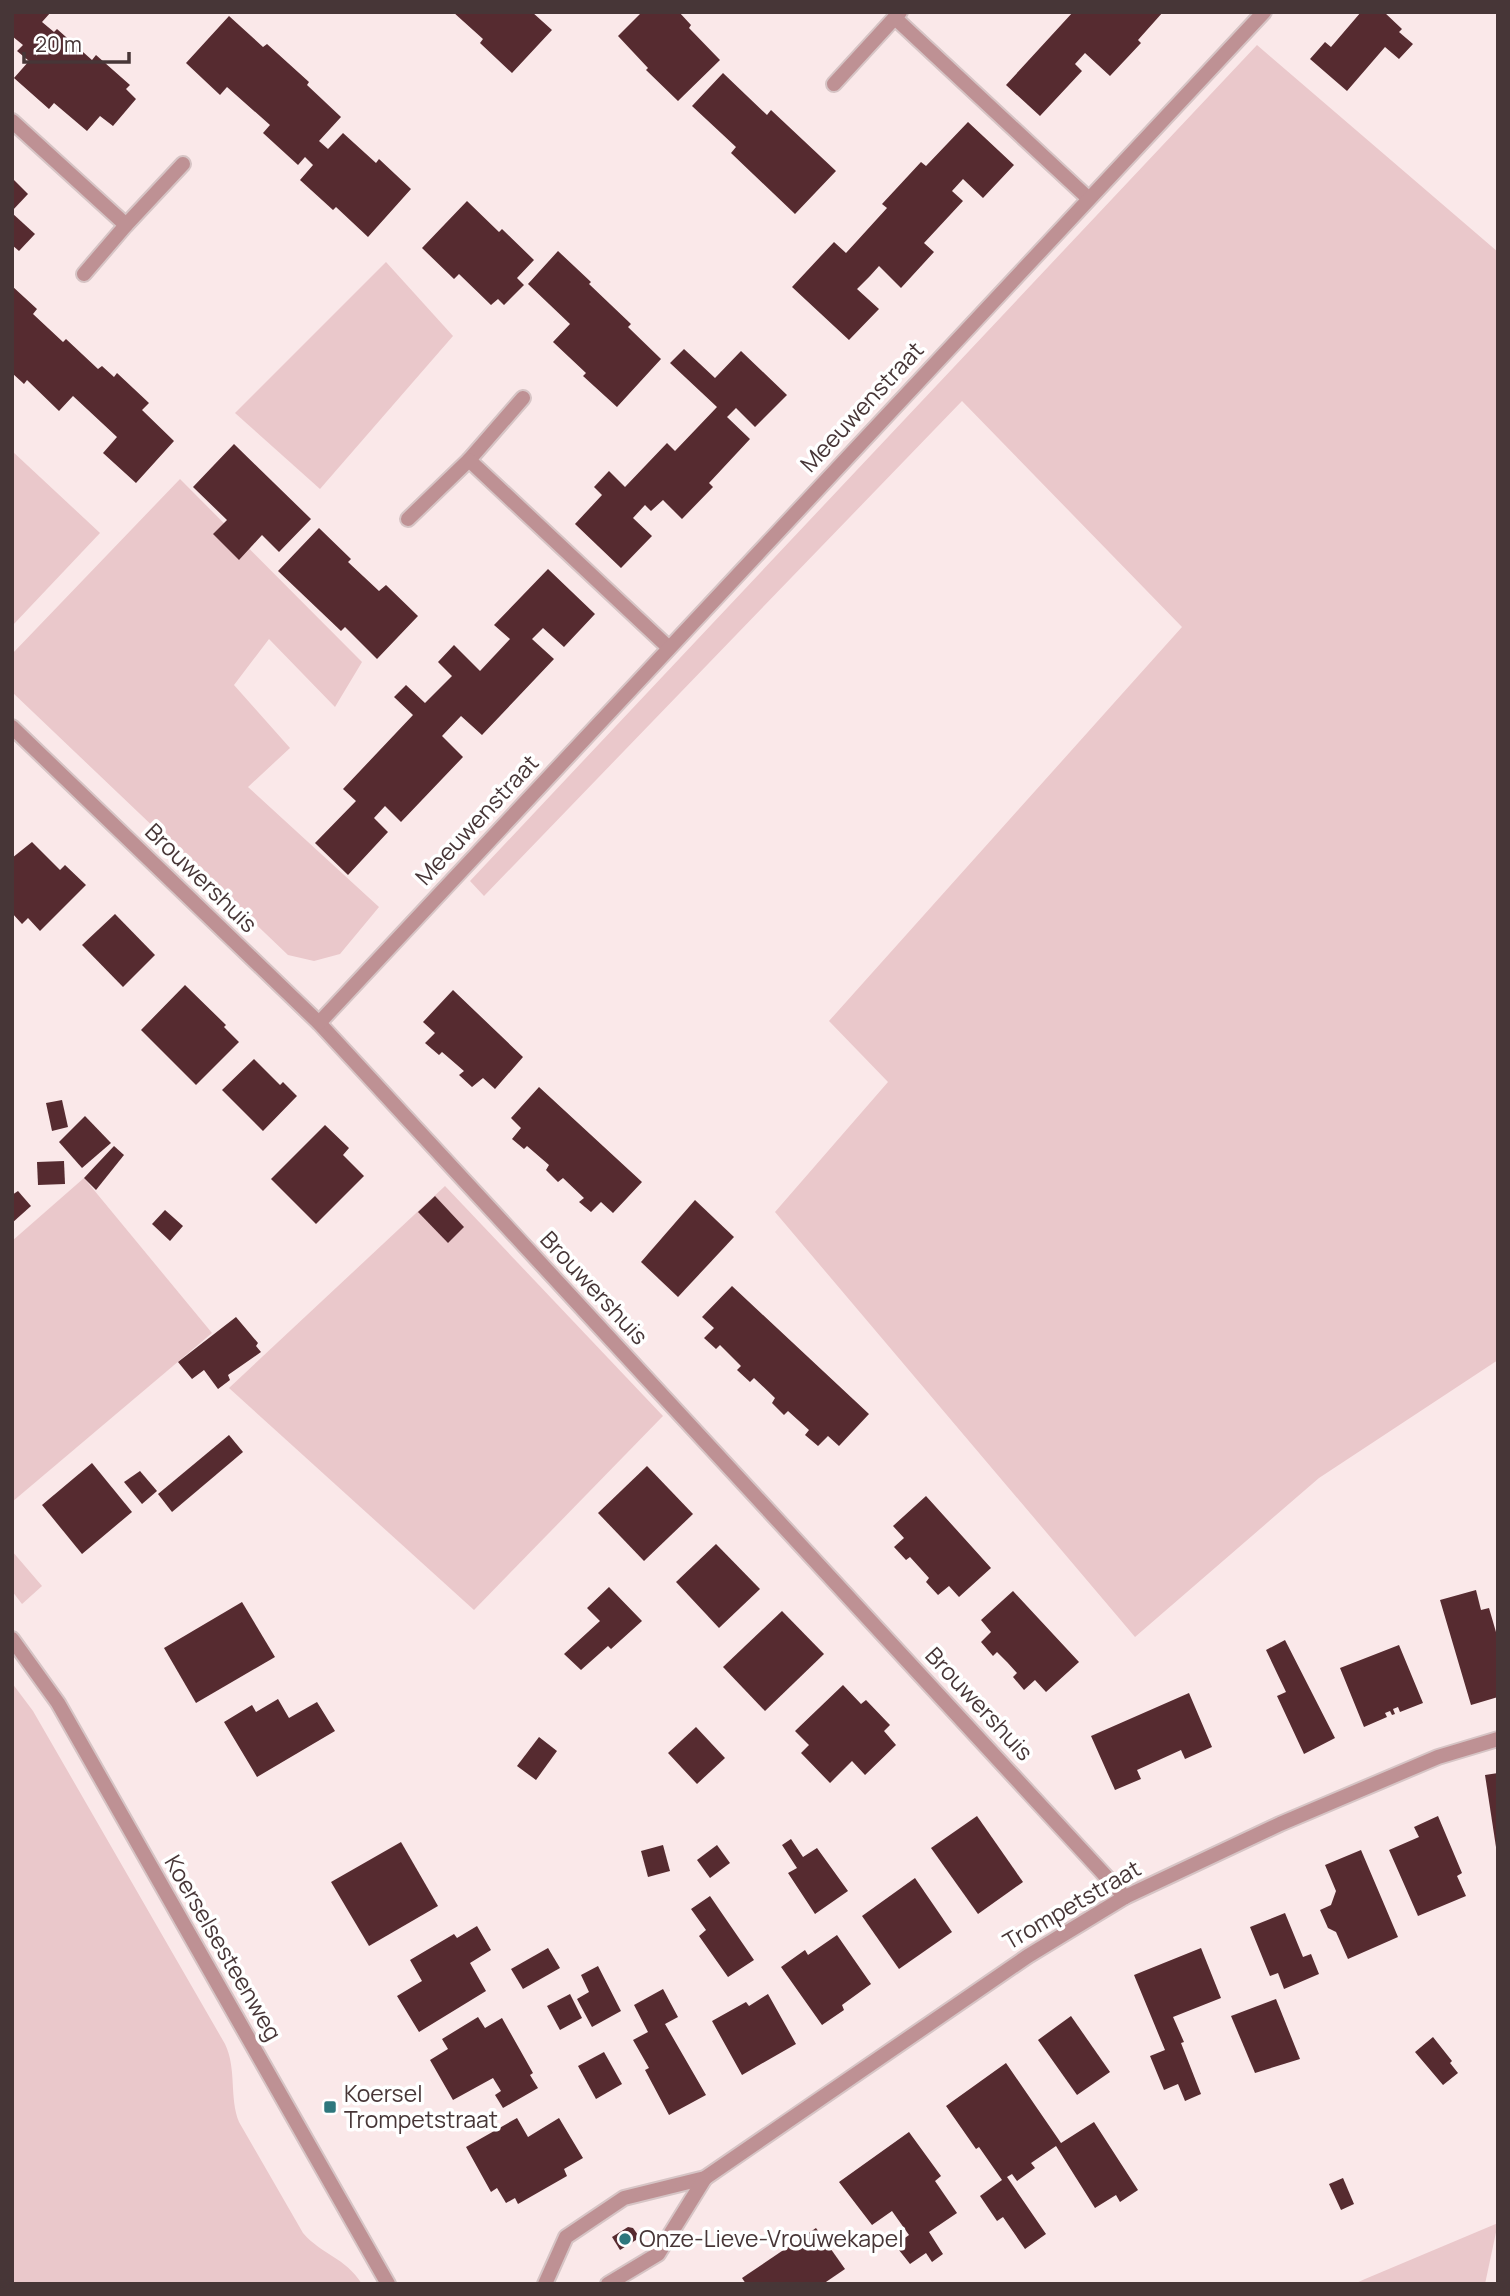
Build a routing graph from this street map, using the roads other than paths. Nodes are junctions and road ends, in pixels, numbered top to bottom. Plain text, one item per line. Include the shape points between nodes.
1 (1264, 12) edge
2 (897, 15) edge
3 (834, 84) dead end
4 (12, 121) edge
5 (183, 164) dead end
6 (1088, 198) junction
7 (126, 225) junction
8 (84, 274) dead end
9 (523, 398) dead end
10 (469, 460) junction
11 (408, 519) dead end
12 (668, 648) junction
13 (12, 727) edge
14 (319, 1023) junction
15 (12, 1639) edge
16 (1498, 1739) edge
17 (1125, 1897) junction
18 (705, 2178) junction
19 (388, 2284) edge
20 (545, 2284) edge
21 (608, 2284) edge

1 - 6 street, Meeuwenstraat
2 - 3 street
2 - 6 street
4 - 7 street
5 - 7 street
6 - 12 street, Meeuwenstraat
7 - 8 street
9 - 10 street
10 - 11 street
10 - 12 street
12 - 14 street, Meeuwenstraat
13 - 14 street, Brouwershuis
14 - 17 street, Brouwershuis
15 - 19 street, Koerselsesteenweg via 58,1703
16 - 17 street, Trompetstraat via 1426,1762
17 - 18 street, Trompetstraat via 1028,1956
18 - 20 street, Trompetstraat via 624,2198 566,2237
18 - 21 street, Trompetstraat via 658,2254

